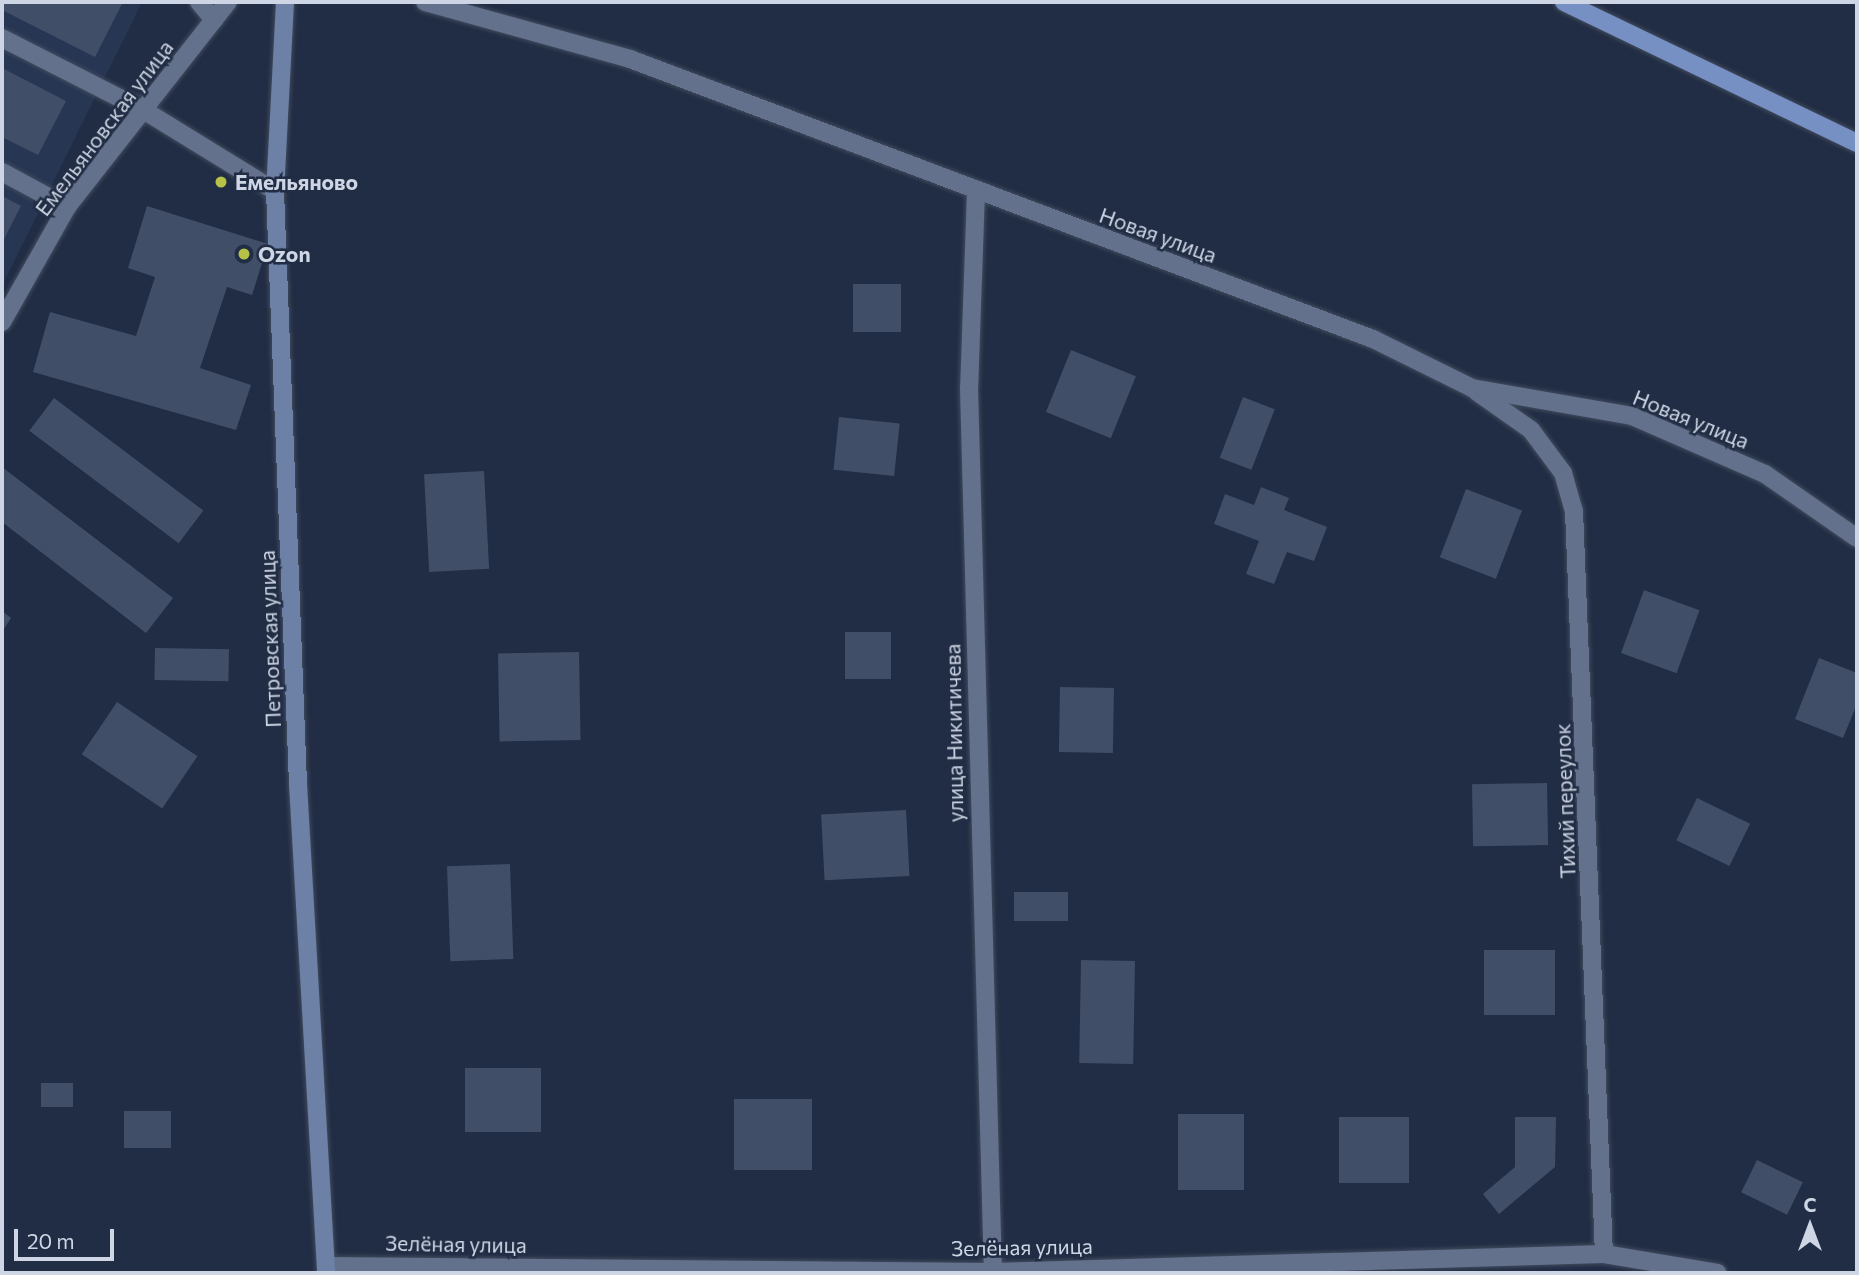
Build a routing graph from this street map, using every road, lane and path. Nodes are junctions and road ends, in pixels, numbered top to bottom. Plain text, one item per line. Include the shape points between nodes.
1 (199, 2) edge
2 (228, 2) edge
3 (285, 2) edge
4 (425, 2) edge
5 (1564, 2) edge
6 (214, 20) junction
7 (2, 37) edge
8 (145, 111) junction
9 (1857, 143) edge
10 (2, 172) edge
11 (275, 191) junction
12 (976, 191) junction
13 (67, 207) junction
14 (4, 314) edge
15 (1472, 388) junction
16 (1857, 538) edge
17 (1604, 1254) junction
18 (326, 1270) edge
19 (993, 1273) edge
20 (1717, 1273) edge

1 - 6 street
2 - 6 street, Емельяновская улица
3 - 11 street, Петровская улица
4 - 12 street, Новая улица via 630,58
5 - 9 main road
6 - 8 street, Емельяновская улица
7 - 8 street
8 - 11 street
8 - 13 street, Емельяновская улица
10 - 13 street
11 - 18 street, Петровская улица via 298,784
12 - 15 street, Новая улица via 1373,340
12 - 19 street, улица Никитичева via 969,402
13 - 14 street, Емельяновская улица
15 - 16 street, Новая улица via 1632,416 1765,474
15 - 17 street, Тихий переулок via 1531,430 1563,473 1574,511
17 - 19 street, Зелёная улица
17 - 20 street, Зелёная улица
18 - 19 street, Зелёная улица

